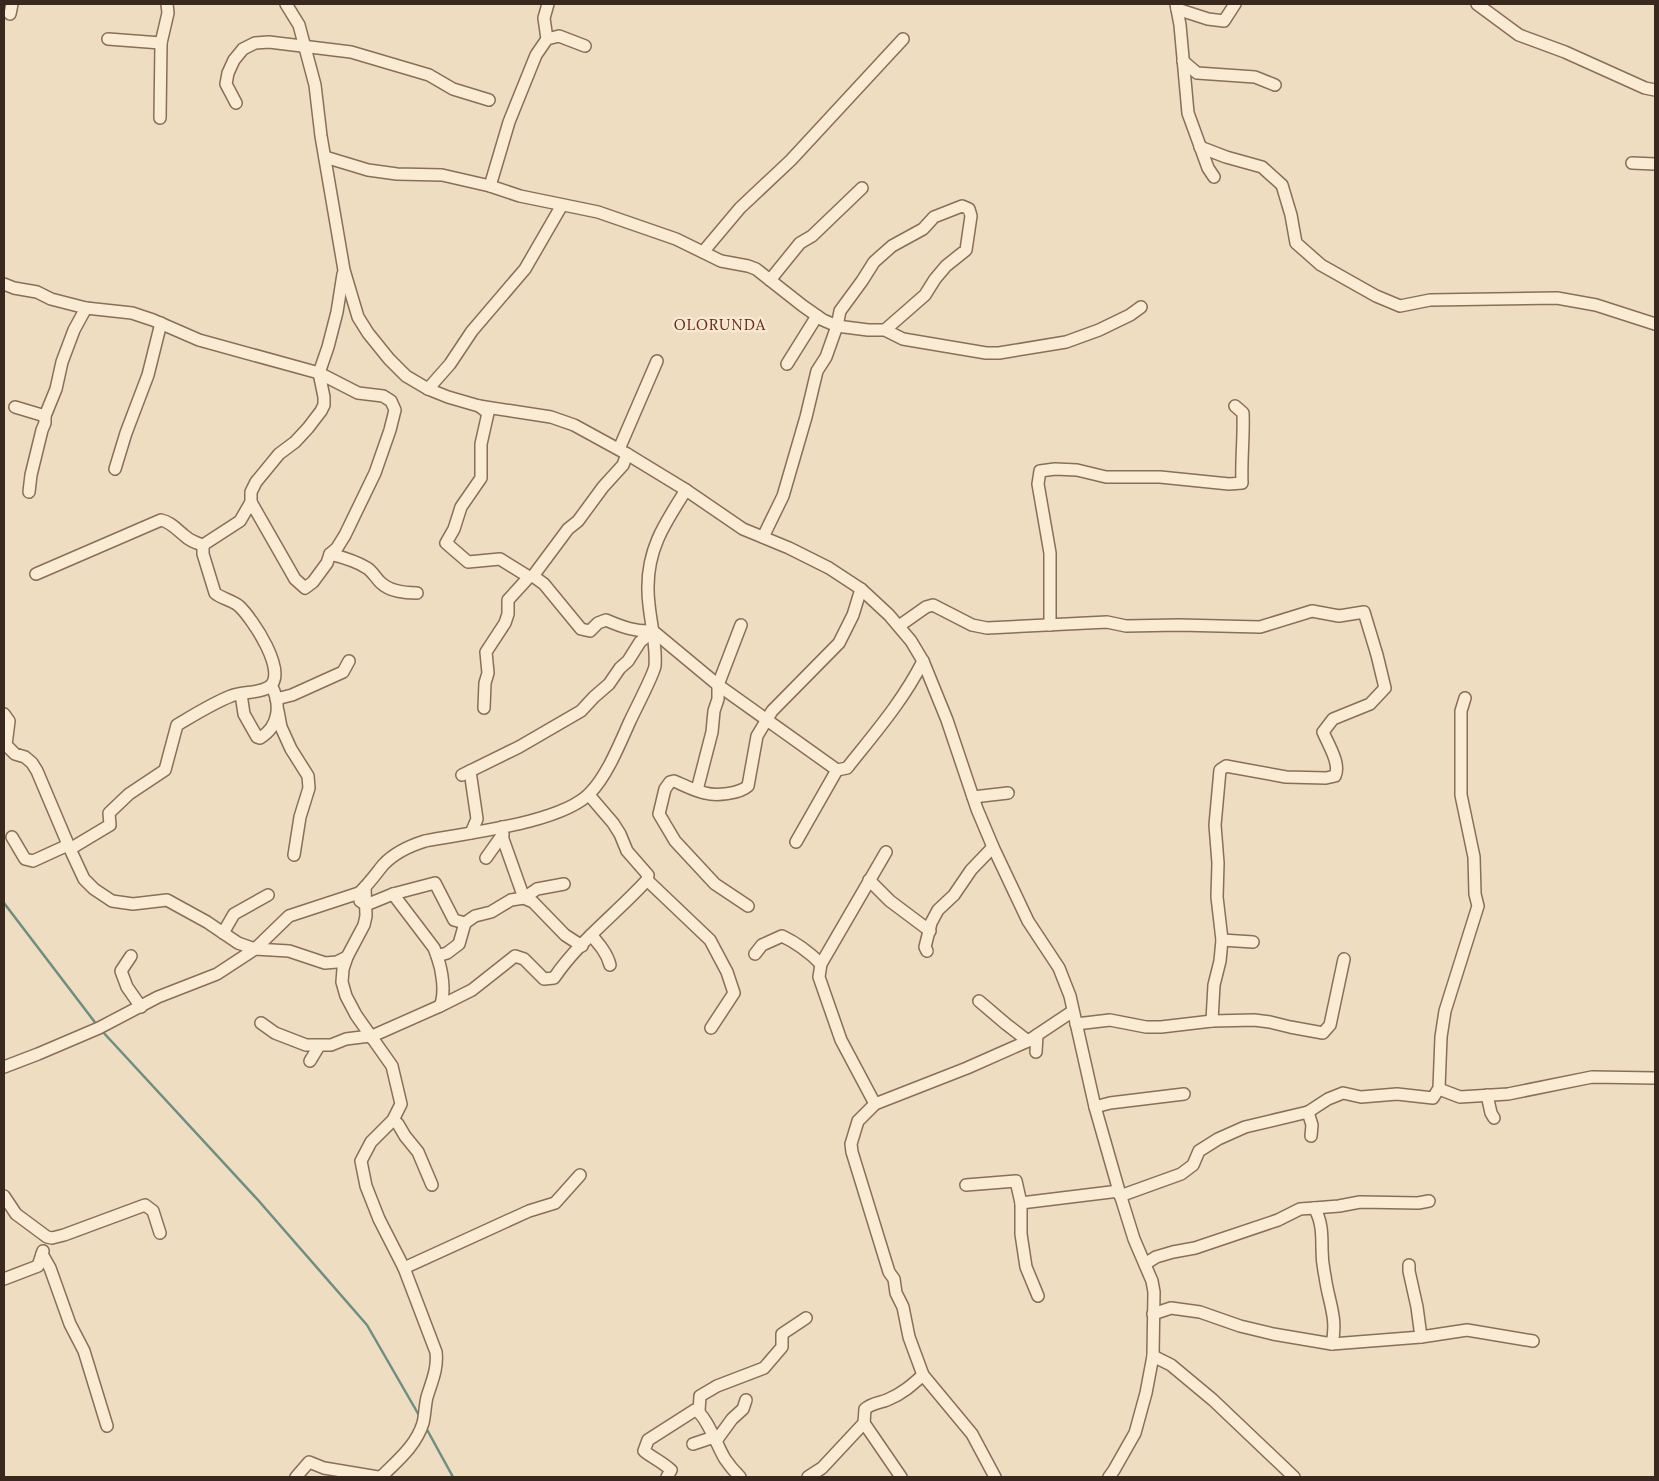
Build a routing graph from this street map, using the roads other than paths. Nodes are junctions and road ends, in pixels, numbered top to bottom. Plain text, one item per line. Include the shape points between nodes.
1 (167, 4) edge
2 (286, 4) edge
3 (548, 4) edge
4 (1235, 4) edge
5 (1477, 4) edge
6 (1176, 6) edge
7 (547, 38) junction
8 (108, 39) dead end
9 (903, 39) dead end
10 (161, 44) junction
11 (585, 46) dead end
12 (306, 48) junction
13 (1184, 61) junction
14 (1275, 84) dead end
15 (1655, 90) edge
16 (489, 100) dead end
17 (236, 104) dead end
18 (160, 118) dead end
19 (1200, 147) junction
20 (325, 157) junction
21 (1632, 163) dead end
22 (1655, 164) edge
23 (1214, 176) dead end
24 (490, 186) junction
25 (862, 188) dead end
26 (562, 205) junction
27 (703, 252) junction
28 (344, 270) junction
29 (770, 280) junction
30 (4, 284) edge
31 (1141, 307) dead end
32 (86, 308) junction
33 (817, 316) junction
34 (161, 323) junction
35 (1655, 324) edge
36 (837, 326) junction
37 (885, 330) junction
38 (657, 360) dead end
39 (787, 364) dead end
40 (319, 373) junction
41 (428, 388) junction
42 (479, 406) junction
43 (1235, 406) dead end
44 (15, 408) dead end
45 (45, 416) junction
46 (623, 451) junction
47 (115, 469) dead end
48 (686, 490) junction
49 (29, 492) dead end
50 (251, 502) junction
51 (764, 537) junction
52 (204, 545) junction
53 (330, 554) junction
54 (36, 574) dead end
55 (531, 577) junction
56 (861, 589) junction
57 (417, 592) dead end
58 (741, 625) dead end
59 (1050, 625) junction
60 (899, 626) junction
61 (653, 631) junction
62 (350, 661) dead end
63 (923, 661) junction
64 (271, 685) junction
65 (718, 685) junction
66 (241, 694) junction
67 (1465, 698) dead end
68 (277, 705) junction
69 (484, 708) dead end
70 (4, 714) edge
71 (767, 720) junction
72 (837, 770) junction
73 (697, 790) junction
74 (1008, 793) dead end
75 (589, 795) junction
76 (973, 797) junction
77 (502, 830) junction
78 (471, 833) junction
79 (12, 837) dead end
80 (796, 842) dead end
81 (992, 846) junction
82 (69, 847) junction
83 (886, 852) dead end
84 (294, 855) dead end
85 (486, 858) dead end
86 (647, 880) junction
87 (869, 880) junction
88 (564, 884) dead end
89 (365, 888) junction
90 (393, 894) junction
91 (268, 895) dead end
92 (352, 895) junction
93 (524, 898) junction
94 (366, 905) junction
95 (748, 906) dead end
96 (465, 923) junction
97 (930, 931) junction
98 (223, 933) junction
99 (591, 935) junction
100 (1222, 940) junction
101 (1253, 942) dead end
102 (582, 946) junction
103 (255, 949) junction
104 (927, 951) dead end
105 (755, 954) dead end
106 (130, 956) dead end
107 (437, 956) junction
108 (347, 958) junction
109 (1344, 959) dead end
110 (821, 964) junction
111 (610, 965) dead end
112 (979, 1001) dead end
113 (440, 1006) junction
114 (141, 1007) junction
115 (1073, 1011) junction
116 (1212, 1021) junction
117 (261, 1023) dead end
118 (1076, 1024) junction
119 (711, 1028) dead end
120 (370, 1036) junction
121 (1033, 1038) junction
122 (319, 1046) junction
123 (1036, 1052) dead end
124 (310, 1061) dead end
125 (4, 1067) edge
126 (1655, 1078) edge
127 (1439, 1089) junction
128 (1184, 1094) dead end
129 (1487, 1095) junction
130 (875, 1104) junction
131 (1095, 1107) junction
132 (1308, 1112) junction
133 (1494, 1118) dead end
134 (393, 1120) junction
135 (1311, 1136) dead end
136 (580, 1175) dead end
137 (432, 1185) dead end
138 (966, 1185) dead end
139 (1120, 1193) junction
140 (4, 1196) edge
141 (1429, 1202) dead end
142 (1021, 1203) junction
143 (1314, 1208) junction
144 (160, 1233) dead end
145 (47, 1238) junction
146 (42, 1254) junction
147 (1144, 1264) junction
148 (1409, 1265) dead end
149 (404, 1268) junction
150 (4, 1279) edge
151 (1038, 1296) dead end
152 (1154, 1314) junction
153 (806, 1318) dead end
154 (1421, 1337) junction
155 (1534, 1341) dead end
156 (1332, 1344) junction
157 (1153, 1356) junction
158 (923, 1375) junction
159 (746, 1400) dead end
160 (699, 1411) junction
161 (864, 1423) junction
162 (107, 1426) dead end
163 (715, 1439) junction
164 (693, 1444) dead end
165 (296, 1477) edge
166 (380, 1477) edge
167 (667, 1477) edge
168 (740, 1477) edge
169 (808, 1477) edge
170 (901, 1477) edge
171 (996, 1477) edge
172 (1108, 1477) edge
173 (1294, 1477) edge

1 - 10 street
2 - 12 street via 300,25
3 - 7 street via 544,18
4 - 6 street via 1224,21 1208,19
5 - 15 street via 1519,35
6 - 13 street
7 - 11 street via 558,36
7 - 24 street via 536,55 509,122
8 - 10 street
9 - 27 street via 791,160 740,208
10 - 18 street
12 - 16 street via 352,52 429,75 453,89
12 - 17 street via 269,42 243,49 234,60 226,84
12 - 20 street via 315,85
13 - 14 street via 1197,73 1255,77
13 - 19 street via 1188,113
19 - 23 street
19 - 35 street via 1262,168 1282,185 1296,243 1321,265 1400,306 1430,300 1557,298 1596,305
20 - 24 street via 368,170 442,175
20 - 28 street
21 - 22 street
24 - 26 street
25 - 29 street via 812,236 800,243
26 - 27 street via 638,225
26 - 41 street via 525,269
27 - 29 street via 721,261 756,269
28 - 40 street via 337,312
28 - 41 street via 358,316 368,333 406,376
29 - 33 street
30 - 32 street
31 - 37 street via 1099,330 1066,342 999,353 904,339
32 - 34 street via 132,313
32 - 45 street via 74,330
33 - 36 street
33 - 39 street
34 - 40 street via 199,340
34 - 47 street via 148,376
36 - 37 street
36 - 37 street via 840,311 874,262 892,246 923,229 934,217 962,206 969,209 971,216 966,250 946,266 925,295
36 - 51 street via 826,357 817,371 783,496
38 - 46 street
40 - 50 street via 324,397 321,410 302,435 279,454 256,482
40 - 53 street via 358,393 383,396 395,410 375,473 345,535
41 - 42 street
42 - 46 street via 574,424
42 - 55 street via 488,413 481,444 481,478 461,507 446,543 468,562 500,559
43 - 59 street via 1243,413 1242,483 1106,477 1077,470 1040,471 1038,484 1050,553
44 - 45 street
45 - 49 street
46 - 48 street
46 - 55 street via 623,465
48 - 51 street via 743,529
48 - 61 street via 655,542 648,590
50 - 52 street via 240,521
50 - 53 street via 295,579 305,588 314,582
51 - 56 street via 829,568
52 - 54 street via 190,540 161,520
52 - 64 street via 205,564 215,593 240,607 266,645 275,677
53 - 57 street via 368,569 391,589
55 - 61 street via 544,584 581,629 590,631 606,620 627,629
55 - 69 street via 508,600 505,623 486,652 488,673
56 - 60 street
56 - 71 street via 839,643 785,697
58 - 65 street
59 - 60 street via 987,628 972,625 933,605
59 - 100 street via 1107,622 1126,626 1260,626 1312,611 1339,616 1364,612 1385,688 1370,704 1333,720 1323,732 1337,765 1335,776 1286,777 1226,766 1220,770 1215,825
60 - 63 street
61 - 65 street
61 - 75 street via 655,668 619,745
61 - 78 street via 640,642 609,684 581,711 466,773 477,819
62 - 68 street via 343,672
63 - 72 street via 897,705 847,768
63 - 76 street
64 - 66 street
64 - 68 street
65 - 71 street
65 - 73 street via 712,732
66 - 68 street via 244,714 260,738 274,724
66 - 82 street via 233,695 177,725 165,770 129,794 109,813 110,825
67 - 127 street via 1461,711 1461,795 1474,857 1478,906 1445,1011
68 - 84 street via 281,727 308,776 309,788
70 - 82 street via 9,721 6,745 15,754 25,757 37,771
71 - 72 street
71 - 73 street via 757,736 748,786 739,791 713,794
72 - 80 street
73 - 95 street via 670,782 659,814 676,842 715,884
74 - 76 street
75 - 77 street via 555,813
75 - 86 street via 613,823 627,851 648,875
76 - 81 street
77 - 78 street
77 - 85 street
77 - 93 street
78 - 89 street via 410,846 384,864
79 - 82 street via 25,859 33,861
81 - 97 street via 954,895 938,910
81 - 115 street via 1028,921 1059,968
82 - 98 street via 84,879 112,901 133,904 167,900
83 - 87 street
86 - 99 street
86 - 119 street via 710,940 727,972 734,993
87 - 97 street via 890,901
87 - 110 street
88 - 93 street via 537,889
89 - 92 street
89 - 94 street
90 - 94 street
90 - 96 street via 435,883 454,920
90 - 107 street
91 - 98 street via 234,914
92 - 94 street
92 - 103 street via 289,916
93 - 96 street via 511,900
93 - 102 street via 533,902 564,935
94 - 108 street via 364,925
96 - 107 street via 459,944
97 - 104 street via 925,947
98 - 103 street
99 - 102 street
99 - 111 street via 600,944
100 - 101 street
100 - 116 street
102 - 113 street via 554,978 544,979 524,959 515,956 472,990
103 - 108 street via 289,951 325,963
103 - 114 street via 217,974
105 - 110 street via 762,945 782,936 794,941
106 - 114 street via 121,971 127,987
107 - 113 street via 442,970 443,999
108 - 120 street via 342,982 346,996
109 - 116 street via 1330,1026 1323,1033 1270,1022
110 - 130 street via 819,976 841,1040
112 - 121 street via 1006,1024
113 - 120 street
114 - 125 street
115 - 118 street
115 - 121 street
116 - 118 street via 1161,1028 1110,1020
117 - 122 street via 289,1040 306,1046
118 - 131 street
120 - 122 street
120 - 134 street via 392,1066 400,1104
121 - 123 street
121 - 130 street
122 - 124 street
126 - 129 street via 1592,1076 1508,1094
127 - 129 street via 1460,1097
127 - 132 street via 1433,1098 1397,1094 1361,1097 1343,1093
128 - 131 street
129 - 133 street
130 - 158 street via 858,1121 851,1144 852,1152
131 - 139 street
132 - 135 street
132 - 139 street via 1245,1127 1199,1151 1192,1165 1181,1174
134 - 137 street via 418,1152
134 - 149 street via 371,1142 362,1161 366,1186
136 - 149 street via 555,1203 529,1210
138 - 142 street via 1016,1181
139 - 142 street
139 - 147 street
140 - 145 street via 16,1214
141 - 143 street via 1360,1202
142 - 151 street via 1026,1267
143 - 147 street via 1300,1209 1278,1220 1195,1248 1156,1257
143 - 156 street via 1321,1227 1324,1275 1333,1310 1335,1332
144 - 145 street via 153,1211 144,1205 64,1235
145 - 146 street
146 - 150 street via 38,1266
146 - 162 street via 84,1351
147 - 152 street via 1152,1281
148 - 154 street
149 - 166 street via 436,1352 437,1364 423,1423 416,1438
152 - 156 street via 1171,1308 1200,1312 1273,1334
152 - 157 street
153 - 160 street via 782,1334 782,1347 764,1368 700,1396
154 - 155 street via 1467,1330
154 - 156 street
157 - 172 street via 1135,1432
157 - 173 street via 1171,1365 1213,1400
158 - 161 street via 908,1390 865,1409
158 - 171 street via 972,1434
159 - 163 street via 743,1409
160 - 163 street
160 - 167 street via 690,1412 648,1440 644,1451 672,1470
161 - 169 street via 822,1468
161 - 170 street
163 - 164 street
163 - 168 street via 725,1459
165 - 166 street via 310,1462 324,1468

